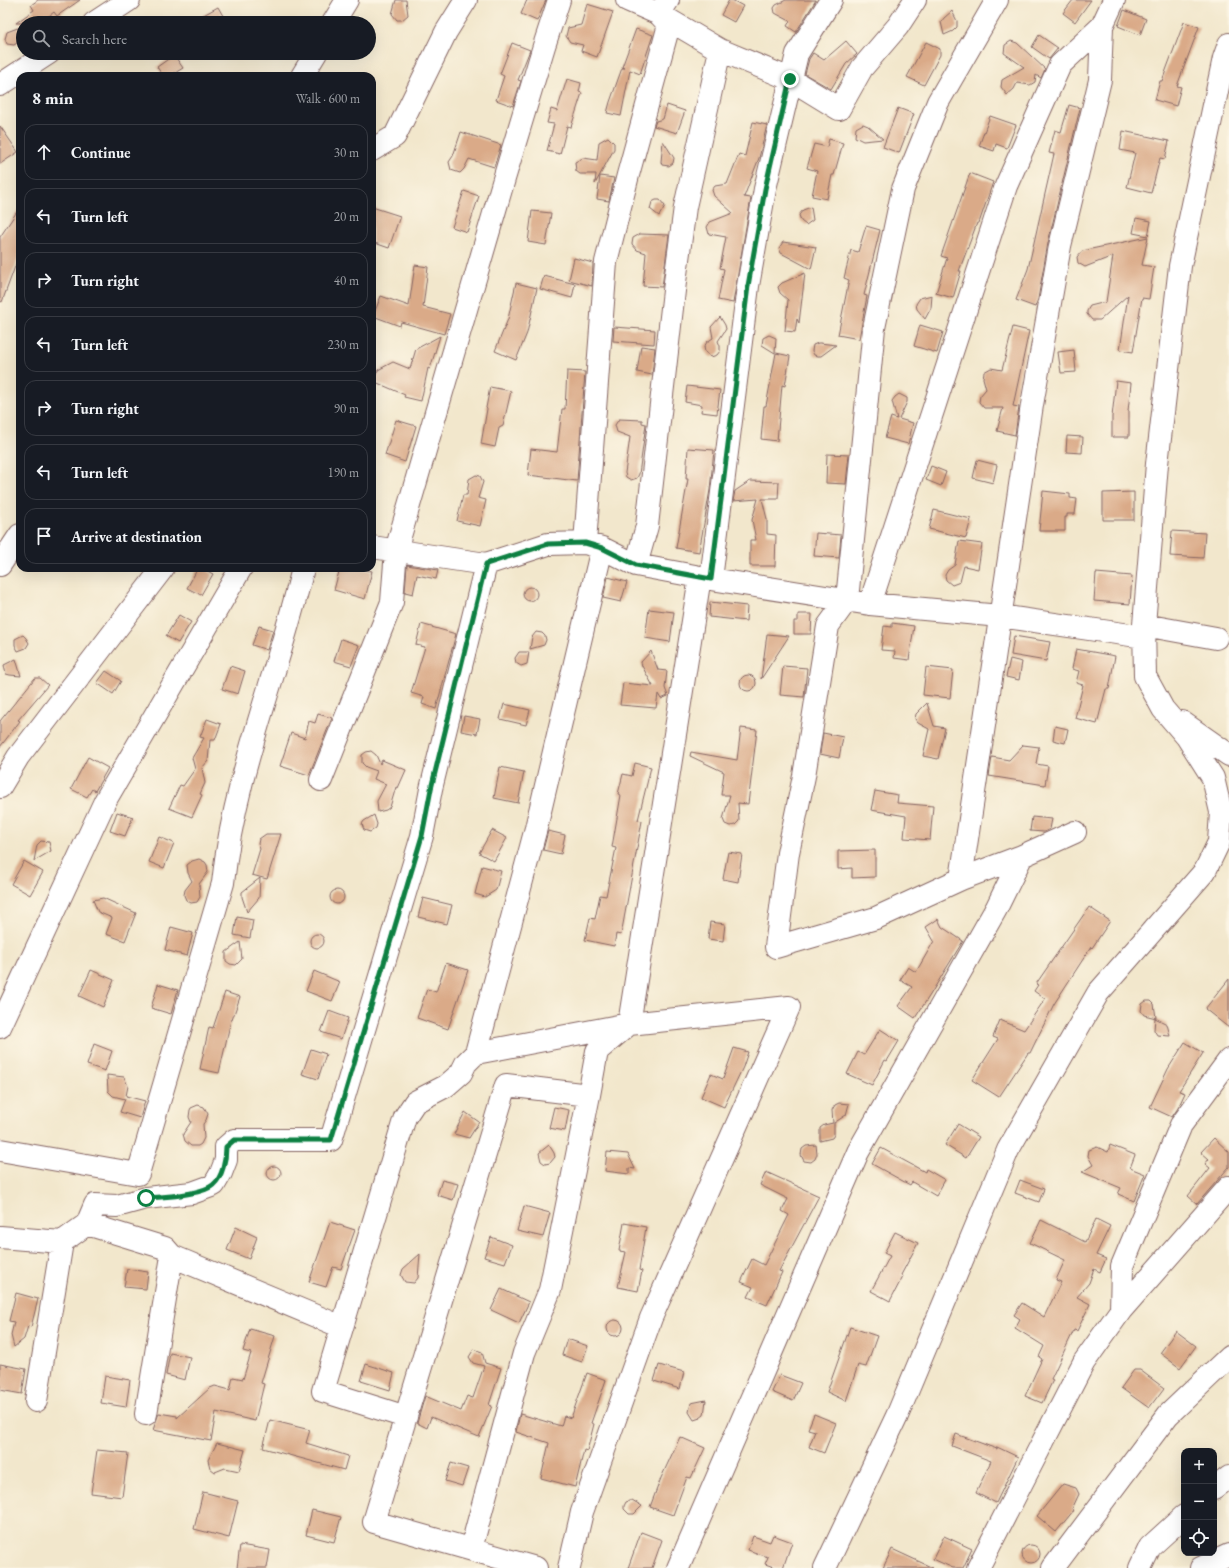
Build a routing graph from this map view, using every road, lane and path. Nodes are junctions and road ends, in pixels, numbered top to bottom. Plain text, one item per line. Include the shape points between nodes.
1 (129, 0) edge
2 (347, 0) edge
3 (466, 0) edge
4 (559, 0) edge
5 (627, 0) edge
6 (831, 0) edge
7 (915, 0) edge
8 (997, 0) edge
9 (1114, 0) edge
10 (664, 7) edge
11 (105, 16) edge
12 (337, 16) edge
13 (1102, 26) junction
14 (1229, 44) edge
15 (720, 50) junction
16 (38, 60) edge
17 (312, 60) edge
18 (20, 72) edge
19 (304, 72) edge
20 (16, 74) edge
21 (790, 79) junction
22 (0, 85) edge
23 (376, 147) edge
24 (16, 540) edge
25 (594, 545) junction
26 (376, 548) edge
27 (396, 550) junction
28 (1, 560) edge
29 (486, 564) junction
30 (636, 565) junction
31 (160, 572) edge
32 (239, 572) edge
33 (301, 572) edge
34 (706, 578) junction
35 (847, 600) junction
36 (870, 604) junction
37 (1000, 616) junction
38 (1144, 631) junction
39 (1216, 638) dead end
40 (1163, 709) junction
41 (1229, 755) edge
42 (320, 780) dead end
43 (0, 787) edge
44 (1076, 832) dead end
45 (1229, 853) edge
46 (1022, 856) junction
47 (1205, 872) junction
48 (961, 879) junction
49 (629, 1024) junction
50 (0, 1027) edge
51 (476, 1053) junction
52 (1229, 1060) edge
53 (589, 1095) junction
54 (0, 1150) edge
55 (1229, 1187) edge
56 (87, 1224) junction
57 (0, 1237) edge
58 (62, 1242) junction
59 (172, 1256) junction
60 (1121, 1310) junction
61 (342, 1327) junction
62 (1229, 1357) edge
63 (36, 1401) dead end
64 (146, 1414) dead end
65 (406, 1417) junction
66 (1229, 1477) edge
67 (1217, 1487) edge
68 (1181, 1519) edge
69 (471, 1549) junction
70 (1229, 1555) edge
71 (536, 1568) edge
72 (569, 1568) edge
73 (678, 1568) edge
74 (825, 1568) edge
75 (978, 1568) edge
76 (1053, 1568) edge
77 (1140, 1568) edge
78 (1201, 1568) edge

1 - 11 street
2 - 12 street
3 - 23 street via 446,32 394,136
4 - 27 street
5 - 10 street
6 - 21 street via 797,54
7 - 21 street via 898,26 862,68 839,109
8 - 35 street via 938,102 903,189 874,328
9 - 13 street
10 - 15 street
10 - 25 street via 669,25 606,262
13 - 36 street via 1060,65 1006,186
13 - 37 street via 1100,80 1060,246 1032,405
14 - 38 street via 1180,266 1157,464
15 - 21 street
15 - 30 street via 685,207 648,526
16 - 18 street
17 - 19 street
20 - 22 street
21 - 34 street via 765,189 748,286
24 - 28 street
25 - 29 street via 548,544
25 - 30 street
25 - 51 street via 536,828
26 - 27 street
27 - 29 street
27 - 42 street via 392,602
29 - 56 street via 431,789 422,836 331,1140 234,1140 226,1147 226,1160 214,1185 192,1194 146,1198 117,1206 95,1205
30 - 34 street
31 - 43 street via 18,757
32 - 50 street via 105,801
33 - 54 street via 248,756 226,848 223,883 138,1174
34 - 35 street
34 - 49 street
35 - 36 street
35 - 48 street via 828,626 804,776 788,853 776,947 876,918
36 - 37 street
37 - 38 street
37 - 48 street
38 - 39 street
38 - 40 street via 1145,676
40 - 41 street
40 - 47 street via 1187,737 1213,778 1221,812 1219,842
44 - 46 street
45 - 47 street
46 - 48 street
46 - 73 street via 996,909 858,1152
47 - 74 street via 1098,993 1008,1150 897,1416
49 - 51 street
49 - 53 street via 597,1051
49 - 72 street via 790,1007 651,1318 582,1512
51 - 61 street via 461,1073 446,1086 415,1102 405,1117
52 - 60 street via 1181,1125 1122,1266
53 - 65 street via 506,1086
53 - 69 street via 550,1290 524,1353
55 - 60 street
56 - 58 street
56 - 59 street via 165,1248
57 - 58 street
58 - 63 street
59 - 61 street
59 - 64 street
60 - 75 street via 1084,1362
61 - 65 street via 323,1391
62 - 76 street via 1168,1415
65 - 69 street via 374,1522
66 - 67 street
68 - 77 street via 1150,1547
69 - 71 street
70 - 78 street

